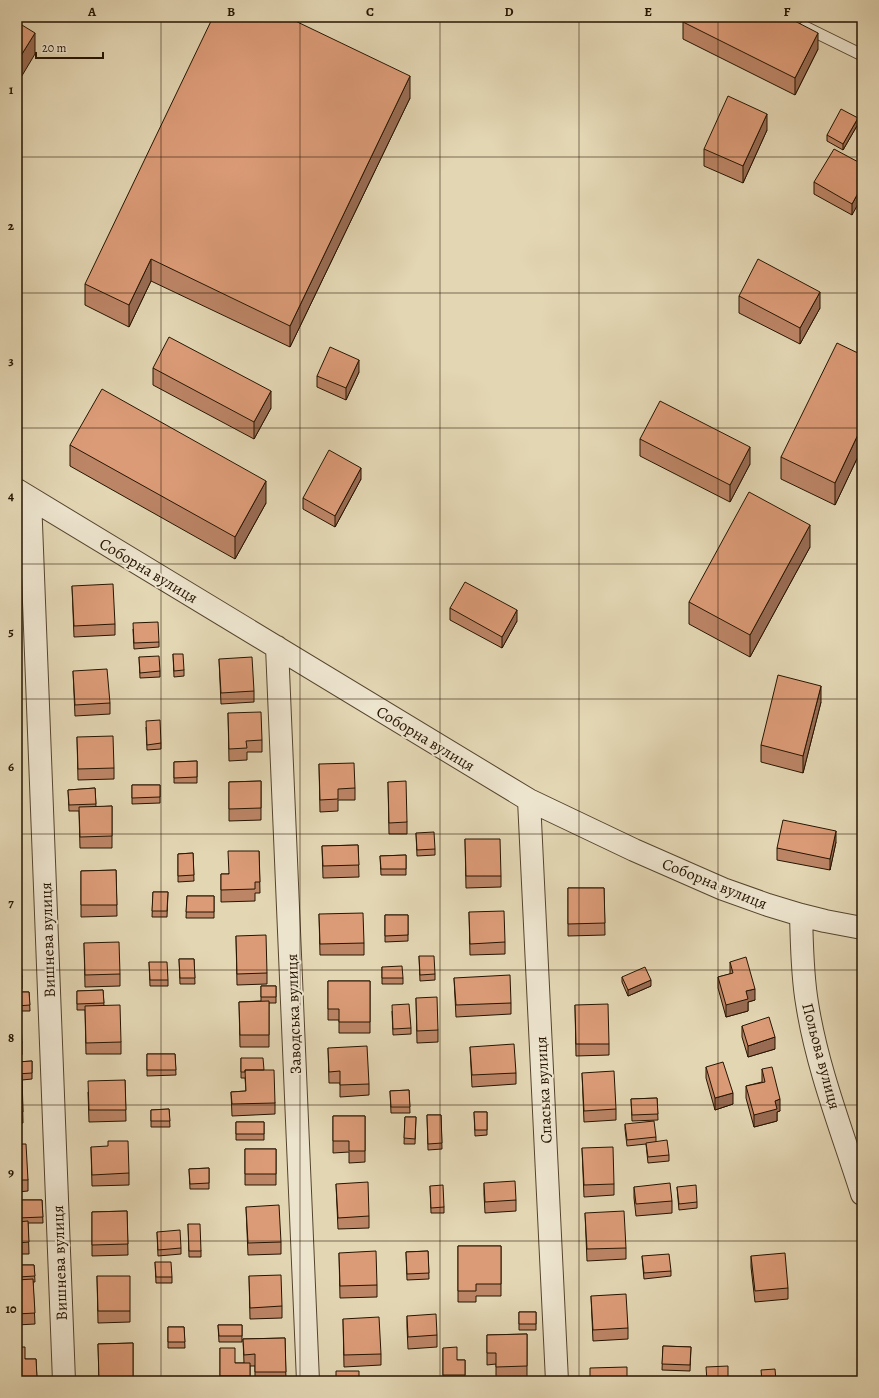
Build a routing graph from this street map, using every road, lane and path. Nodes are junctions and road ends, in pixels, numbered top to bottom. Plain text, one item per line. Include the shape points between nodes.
1 (793, 22) edge
2 (862, 54) edge
3 (24, 494) edge
4 (277, 647) junction
5 (529, 800) junction
6 (801, 915) junction
7 (862, 928) edge
8 (862, 1194) edge
9 (64, 1381) edge
10 (308, 1381) edge
11 (557, 1381) edge

1 - 2 lane
3 - 4 street, Соборна вулиця
3 - 9 street, Вишнева вулиця
4 - 5 street, Соборна вулиця
4 - 10 street, Заводська вулиця
5 - 6 street, Соборна вулиця via 723,889
5 - 11 street, Спаська вулиця
6 - 7 street, Соборна вулиця
6 - 8 street, Польова вулиця via 806,995 814,1041

